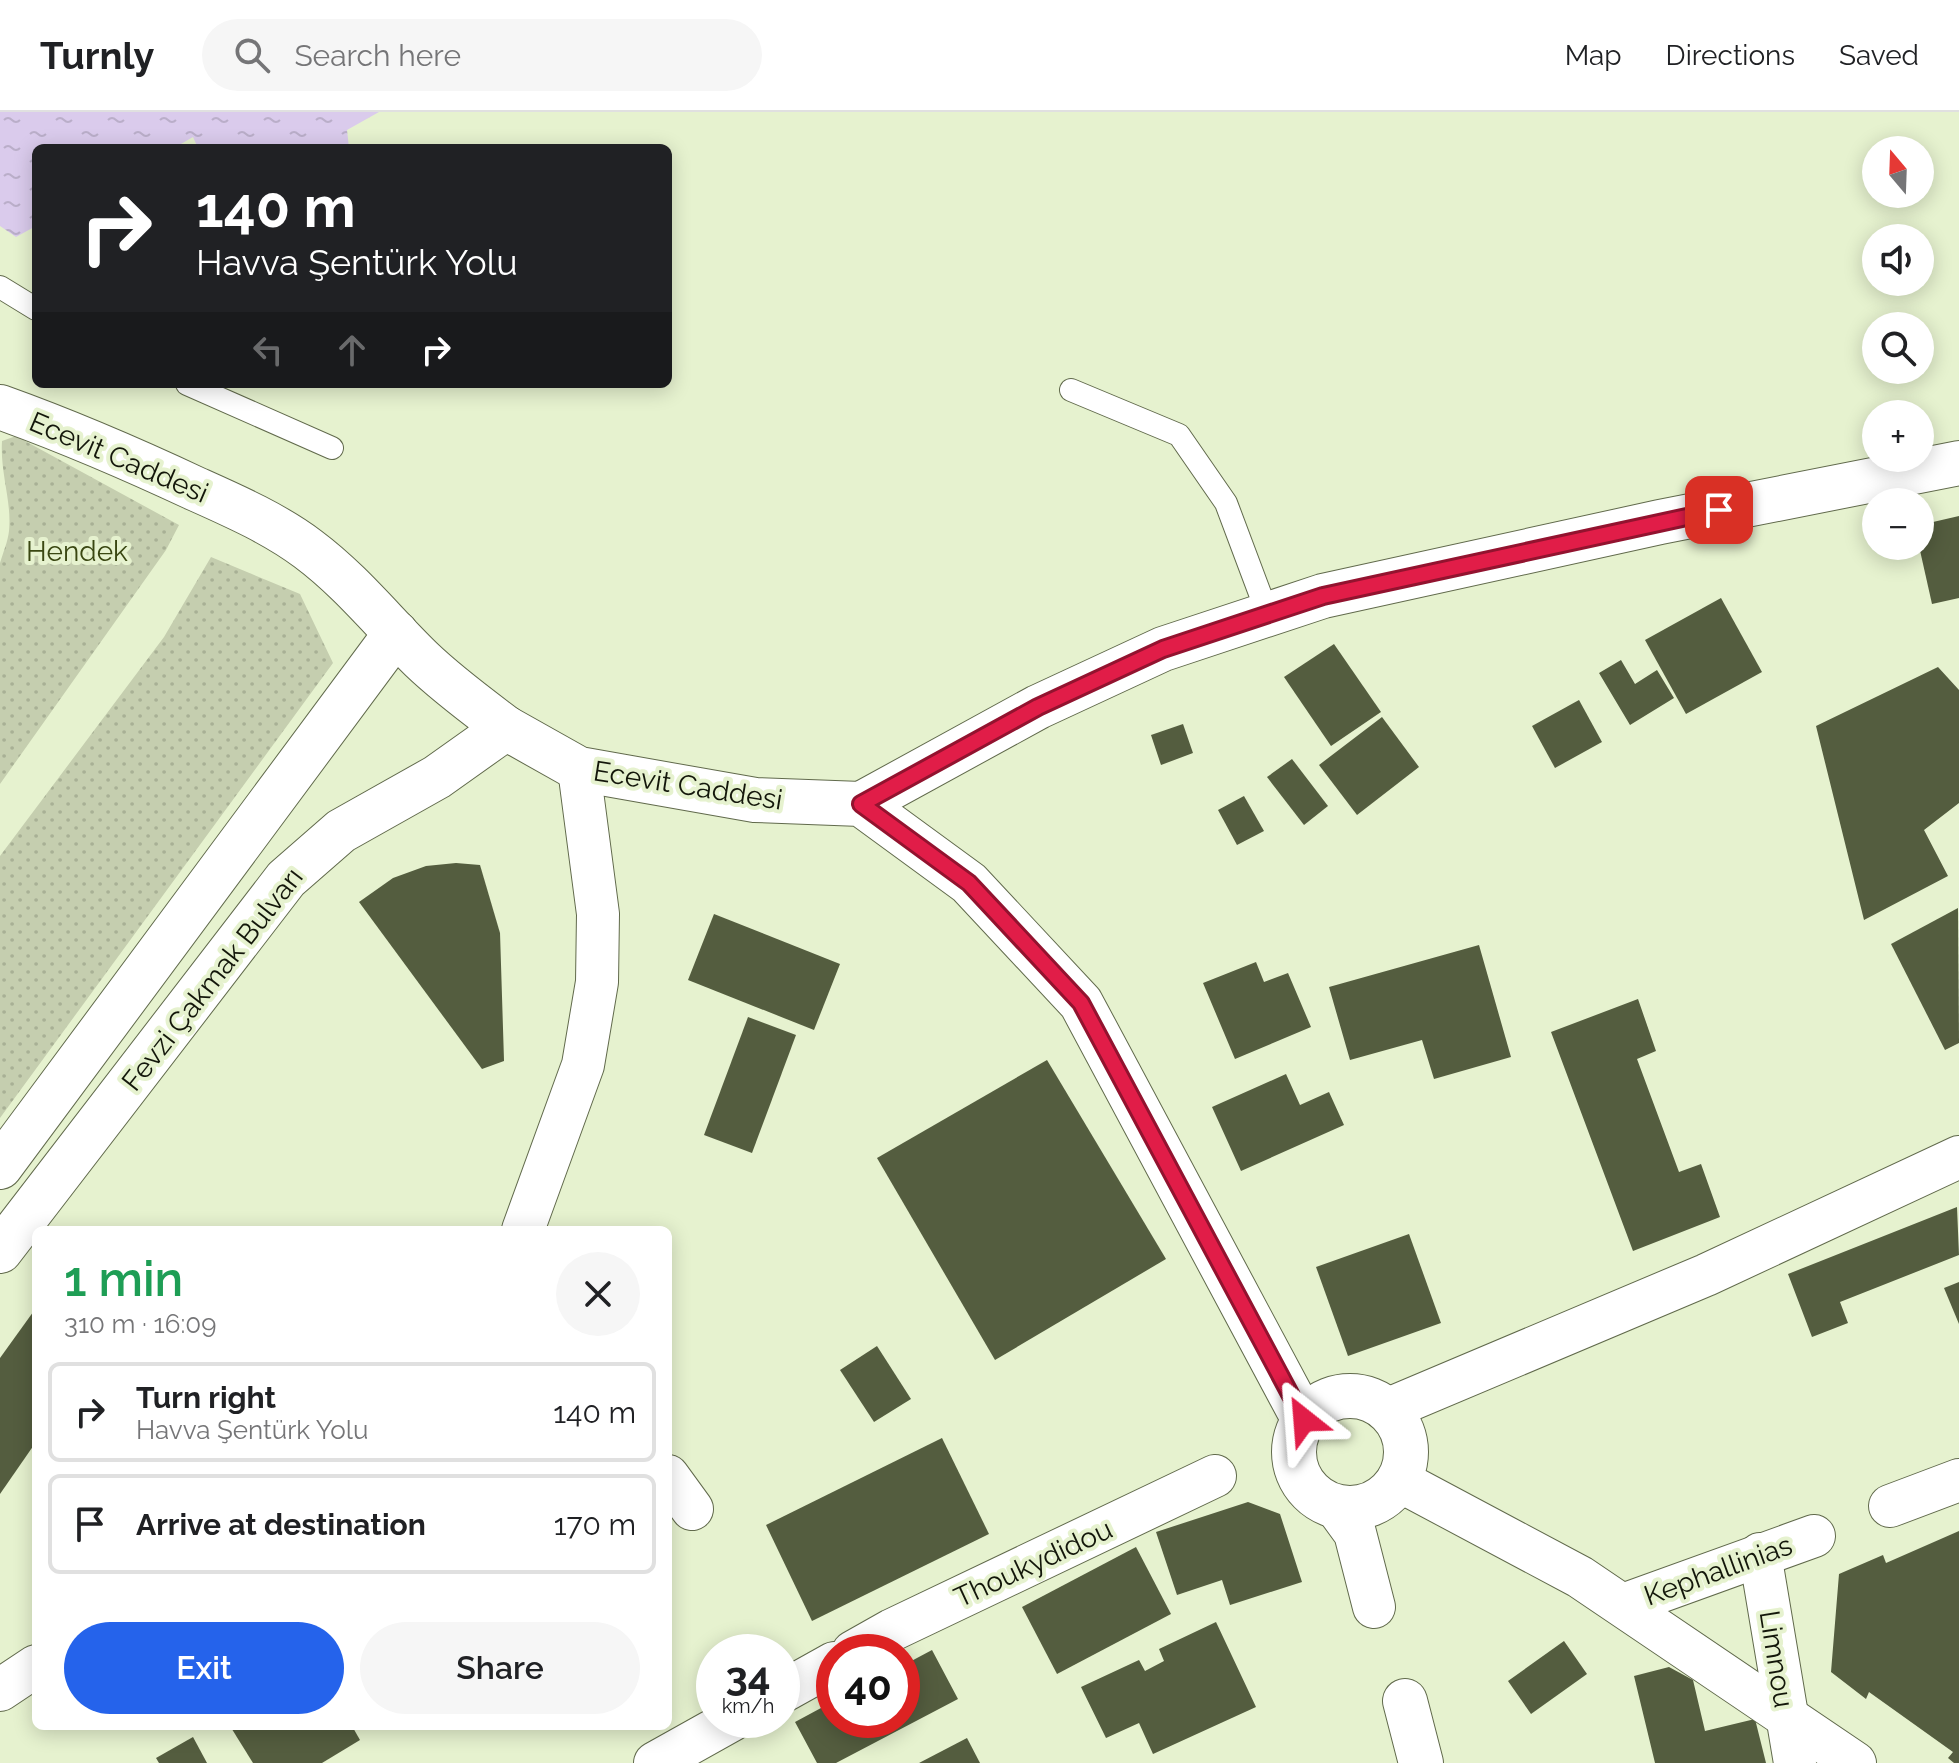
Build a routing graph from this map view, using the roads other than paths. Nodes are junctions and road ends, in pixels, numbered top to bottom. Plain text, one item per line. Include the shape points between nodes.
1 (0, 287) edge
2 (32, 307) edge
3 (196, 388) edge
4 (1071, 390) dead end
5 (0, 407) edge
6 (332, 448) dead end
7 (1959, 463) edge
8 (1268, 615) junction
9 (396, 633) junction
10 (506, 728) junction
11 (579, 769) junction
12 (861, 804) junction
13 (1959, 1157) edge
14 (0, 1167) edge
15 (524, 1226) edge
16 (0, 1251) edge
17 (1386, 1410) junction
18 (1304, 1420) junction
19 (1215, 1476) dead end
20 (1398, 1480) junction
21 (1959, 1480) edge
22 (672, 1482) edge
23 (1890, 1506) dead end
24 (1336, 1507) junction
25 (692, 1509) dead end
26 (1814, 1536) dead end
27 (1760, 1554) junction
28 (1623, 1605) junction
29 (1374, 1607) dead end
30 (885, 1634) edge
31 (32, 1669) edge
32 (0, 1690) edge
33 (1405, 1701) dead end
34 (1785, 1715) junction
35 (700, 1738) edge
36 (655, 1763) edge
37 (1421, 1763) edge
38 (1795, 1763) edge
39 (1855, 1763) edge

1 - 2 lane
3 - 6 lane
4 - 8 lane via 1179,435 1226,503
5 - 9 street, Ecevit Caddesi via 246,511 307,548
7 - 8 street via 1338,592
8 - 12 street via 1163,649 1038,707
9 - 10 street, Ecevit Caddesi via 461,695
9 - 14 street, Fevzi Çakmak Bulvarı
10 - 11 street, Ecevit Caddesi
10 - 16 street, Fevzi Çakmak Bulvarı via 437,777 341,831 286,879
11 - 12 street, Ecevit Caddesi via 755,800
11 - 15 street via 598,914 597,982 583,1065
12 - 18 street via 969,883 1081,1003
13 - 17 street via 1706,1275
17 - 18 street via 1353,1396 1317,1407
17 - 20 street via 1405,1443
18 - 24 street via 1296,1436 1297,1472 1319,1500
19 - 30 street, Thoukydidou
20 - 24 street via 1371,1504
20 - 28 street
21 - 23 street
22 - 25 street
24 - 29 street via 1355,1533
26 - 27 street, Kephallinias
27 - 28 street, Kephallinias
27 - 34 street, Limnou
28 - 34 street
31 - 32 street
33 - 37 street
34 - 38 street, Limnou
34 - 39 street
35 - 36 street

